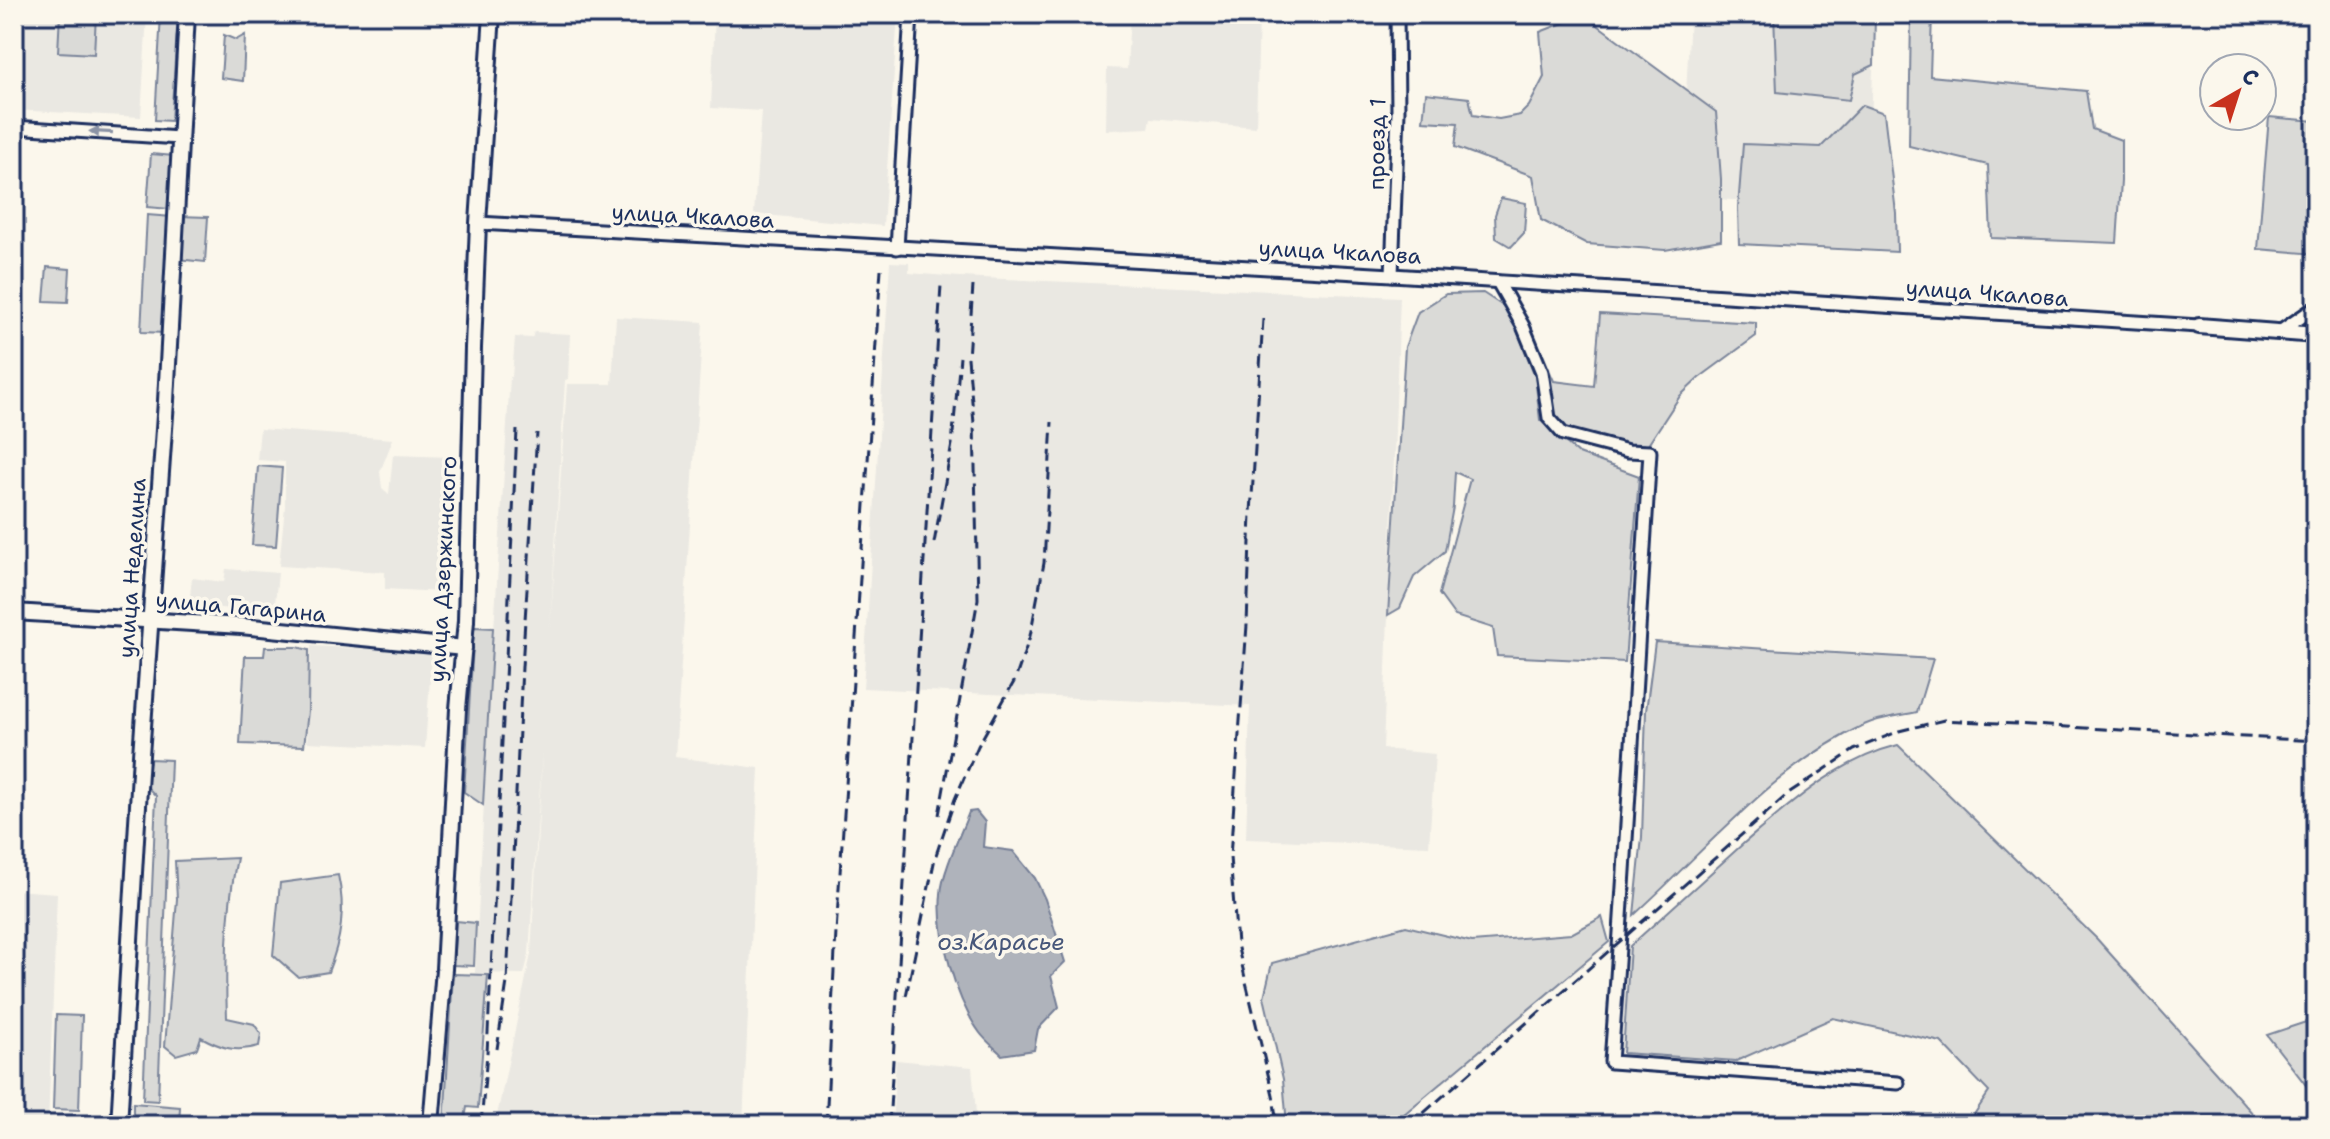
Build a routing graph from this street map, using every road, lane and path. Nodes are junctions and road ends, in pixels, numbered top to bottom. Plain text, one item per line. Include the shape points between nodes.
1 (187, 14) edge
2 (492, 14) edge
3 (911, 14) edge
4 (1397, 14) edge
5 (14, 127) edge
6 (179, 138) junction
7 (478, 223) junction
8 (897, 248) junction
9 (1392, 275) junction
10 (1498, 282) junction
11 (2316, 307) edge
12 (2199, 326) joint
13 (2281, 331) junction
14 (2316, 335) edge
15 (14, 612) edge
16 (150, 621) junction
17 (464, 648) junction
18 (1898, 1083) dead end
19 (119, 1125) edge
20 (431, 1125) edge

1 - 6 street, улица Неделина
2 - 7 street, улица Дзержинского
3 - 8 street
4 - 9 street, проезд 1
6 -> 5 street
6 - 16 street, улица Неделина
7 - 8 street, улица Чкалова
7 - 17 street, улица Дзержинского
8 - 9 street, улица Чкалова
9 - 10 street, улица Чкалова
10 - 12 street, улица Чкалова
10 - 18 street via 1542,372 1549,418 1563,434 1650,452 1611,1062
11 - 13 street
12 - 13 street
13 - 14 street
15 - 16 street, улица Гагарина
16 - 17 street, улица Гагарина
16 - 19 street, улица Неделина
17 - 20 street, улица Дзержинского

